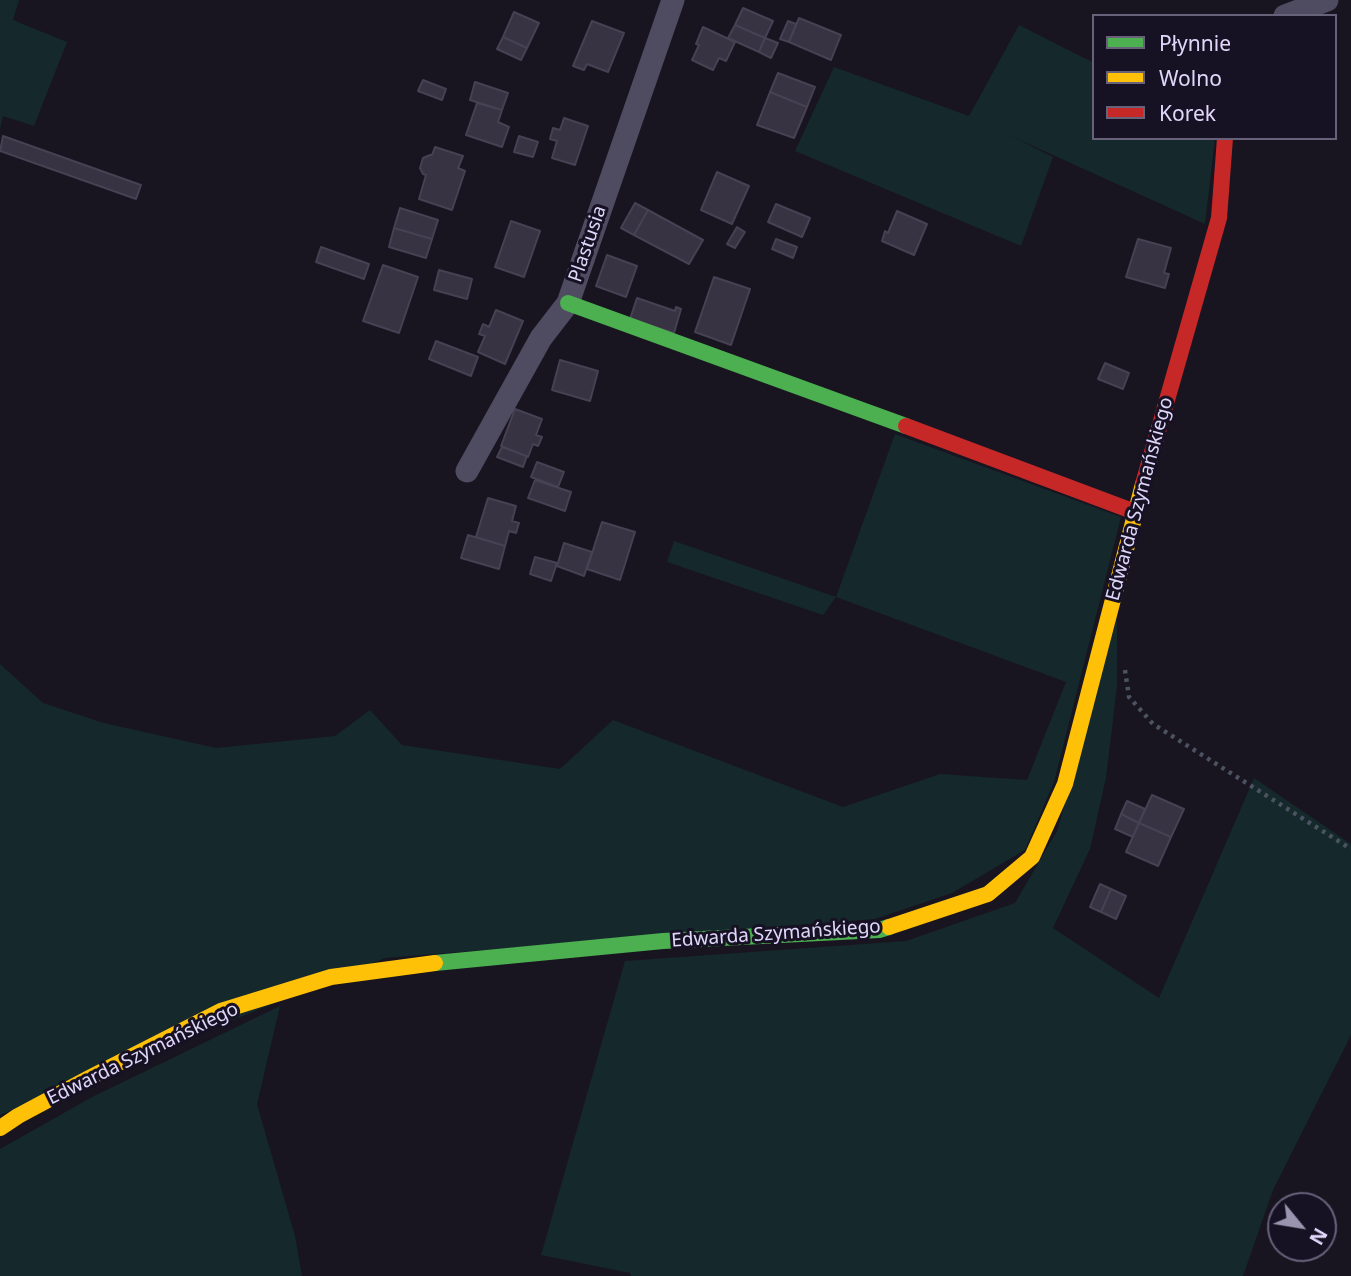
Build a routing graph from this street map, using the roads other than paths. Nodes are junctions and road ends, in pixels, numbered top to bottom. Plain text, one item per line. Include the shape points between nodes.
1 (673, 0) edge
2 (1328, 0) edge
3 (1290, 14) edge
4 (1225, 140) edge
5 (568, 303) junction
6 (467, 471) dead end
7 (1135, 512) junction
8 (0, 1128) edge

1 - 5 street, Plastusia
2 - 3 street
4 - 7 street, Edwarda Szymańskiego via 1219,218
5 - 6 street, Plastusia via 541,338
5 - 7 street
7 - 8 street, Edwarda Szymańskiego via 1065,783 1032,857 988,894 879,930 663,941 331,977 221,1010

